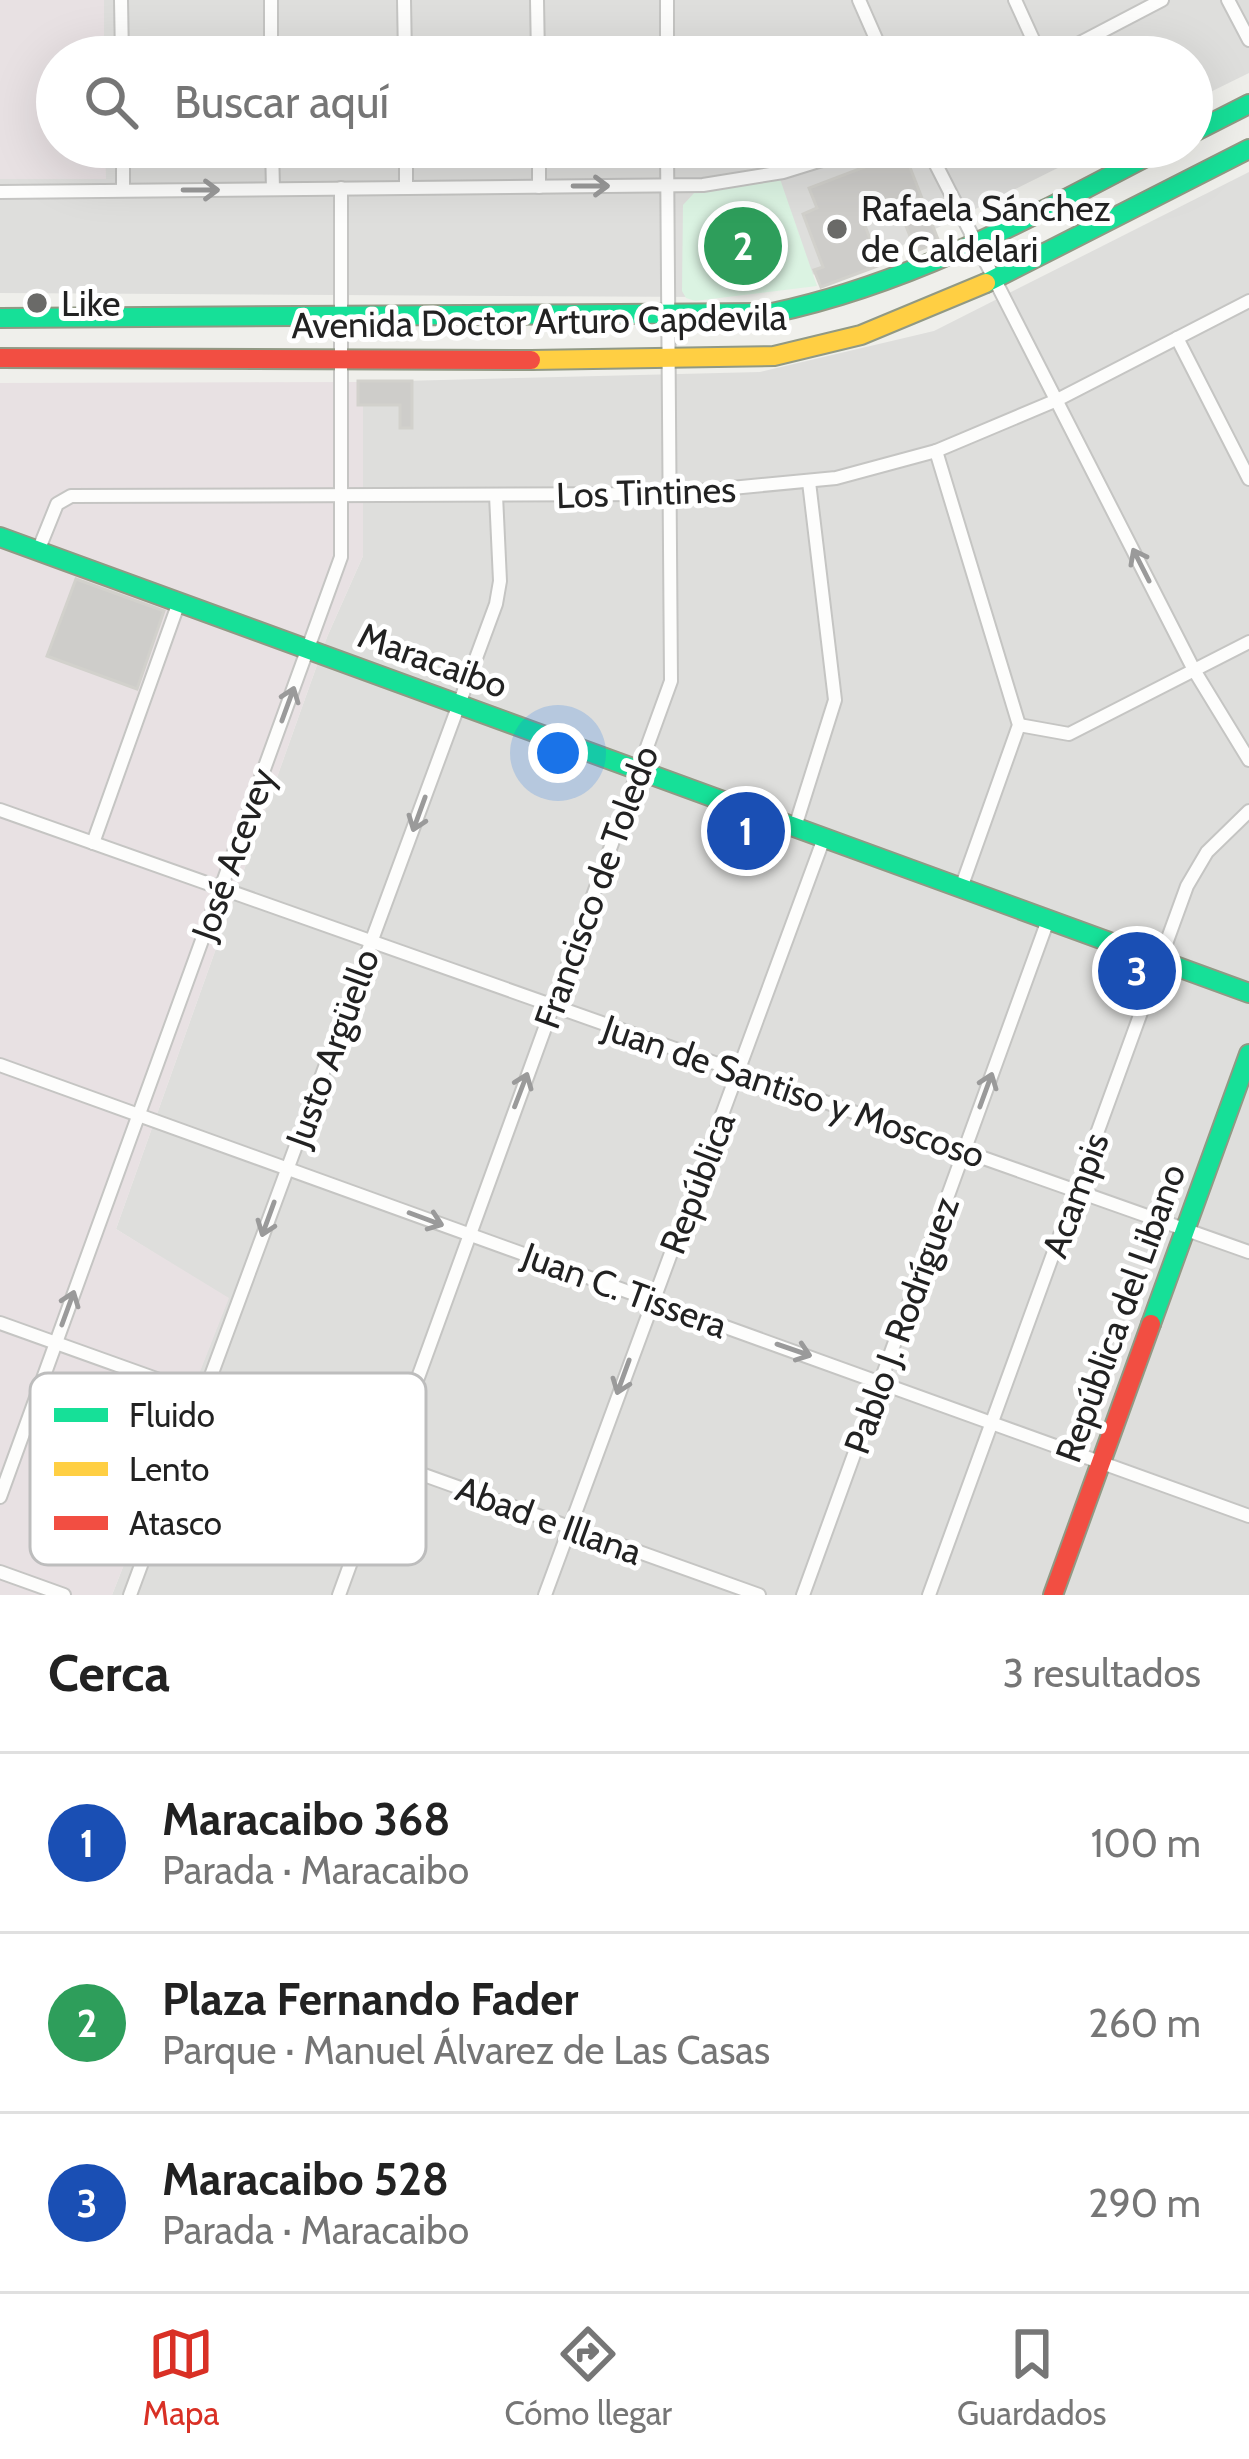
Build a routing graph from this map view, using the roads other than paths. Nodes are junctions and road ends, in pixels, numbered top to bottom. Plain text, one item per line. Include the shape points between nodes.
1 (121, 0) edge
2 (271, 0) edge
3 (404, 0) edge
4 (537, 0) edge
5 (667, 0) edge
6 (859, 0) edge
7 (1015, 0) edge
8 (1228, 0) edge
9 (1159, 1) edge
10 (122, 36) edge
11 (271, 36) edge
12 (405, 36) edge
13 (538, 36) edge
14 (667, 36) edge
15 (875, 36) edge
16 (1031, 36) edge
17 (1093, 36) edge
18 (1249, 40) edge
19 (1249, 104) edge
20 (1213, 123) edge
21 (1249, 149) edge
22 (1213, 167) edge
23 (123, 168) edge
24 (272, 168) edge
25 (406, 168) edge
26 (539, 168) edge
27 (667, 168) edge
28 (795, 168) edge
29 (938, 168) edge
30 (1125, 168) edge
31 (1212, 168) edge
32 (667, 186) junction
33 (539, 187) junction
34 (341, 188) junction
35 (406, 188) junction
36 (273, 189) junction
37 (123, 190) junction
38 (0, 192) edge
39 (977, 243) junction
40 (995, 279) junction
41 (1249, 302) edge
42 (668, 316) junction
43 (341, 317) junction
44 (0, 318) edge
45 (1177, 338) junction
46 (341, 357) junction
47 (0, 358) edge
48 (669, 360) junction
49 (1058, 400) junction
50 (936, 451) junction
51 (1249, 479) edge
52 (809, 482) junction
53 (669, 494) junction
54 (496, 495) junction
55 (343, 496) junction
56 (0, 536) edge
57 (38, 550) junction
58 (179, 602) junction
59 (1249, 642) edge
60 (308, 649) junction
61 (1194, 670) junction
62 (459, 704) junction
63 (1019, 725) junction
64 (1249, 760) edge
65 (639, 770) junction
66 (0, 810) edge
67 (1249, 811) edge
68 (794, 827) junction
69 (824, 838) junction
70 (93, 843) junction
71 (221, 888) junction
72 (961, 888) junction
73 (1048, 920) junction
74 (371, 941) junction
75 (1160, 961) junction
76 (1249, 993) edge
77 (553, 1005) junction
78 (1249, 1054) edge
79 (0, 1066) edge
80 (740, 1071) junction
81 (138, 1115) junction
82 (964, 1151) junction
83 (287, 1168) junction
84 (1077, 1191) junction
85 (1186, 1229) junction
86 (467, 1234) junction
87 (1249, 1252) edge
88 (651, 1300) junction
89 (0, 1323) edge
90 (56, 1342) junction
91 (45, 1373) edge
92 (142, 1373) edge
93 (211, 1373) edge
94 (418, 1373) edge
95 (880, 1381) junction
96 (30, 1414) edge
97 (992, 1420) junction
98 (1100, 1461) junction
99 (426, 1475) edge
100 (0, 1497) edge
101 (1249, 1516) edge
102 (569, 1527) junction
103 (141, 1565) edge
104 (350, 1565) edge
105 (0, 1572) edge
106 (64, 1595) edge
107 (130, 1595) edge
108 (339, 1595) edge
109 (545, 1595) edge
110 (760, 1595) edge
111 (803, 1595) edge
112 (929, 1595) edge
113 (1053, 1595) edge

1 - 10 street
2 - 11 street
3 - 12 street
4 - 13 street
5 - 14 street
6 - 15 street
7 - 16 street
8 - 18 street
9 - 17 street
19 - 20 main road
21 - 22 main road, Avenida Doctor Arturo Capdevila
23 - 37 street
24 - 36 street
25 - 35 street
26 - 33 street
27 - 32 street, Francisco de Toledo
28 - 32 street
29 - 39 street
30 - 39 main road, Avenida Doctor Arturo Capdevila
31 - 40 main road, Avenida Doctor Arturo Capdevila
33 -> 32 street
32 - 42 street, Francisco de Toledo
33 - 35 street
34 - 35 street
34 - 36 street
34 - 43 street, José Acevey
37 -> 36 street
37 - 38 street
39 - 40 street
39 - 42 main road, Avenida Doctor Arturo Capdevila via 825,303
40 - 48 main road, Avenida Doctor Arturo Capdevila via 810,350
40 - 49 street
41 - 45 street, Los Tintines
42 - 43 main road, Avenida Doctor Arturo Capdevila
42 - 48 street, Francisco de Toledo
43 - 44 main road, Avenida Doctor Arturo Capdevila
43 - 46 street, José Acevey
45 - 49 street, Los Tintines
45 - 51 street
46 - 47 main road, Avenida Doctor Arturo Capdevila
46 - 48 main road, Avenida Doctor Arturo Capdevila
46 - 55 street, José Acevey
48 - 53 street, Francisco de Toledo
49 - 50 street, Los Tintines
61 -> 49 street
50 - 52 street, Los Tintines
50 - 63 street
52 - 53 street, Los Tintines
52 - 68 street via 835,700
53 - 54 street, Los Tintines
53 - 65 street, Francisco de Toledo via 674,660
54 - 55 street, Los Tintines
54 - 62 street, Justo Argüello via 500,591
55 - 57 street, Los Tintines via 71,496 57,504
55 - 60 street, José Acevey via 341,557
56 - 57 main road, Maracaibo
57 - 58 main road, Maracaibo
58 - 60 main road, Maracaibo
58 - 70 street
59 - 61 street
60 - 62 main road, Maracaibo
71 -> 60 street, José Acevey
61 - 63 street via 1069,734
61 - 64 street
62 - 65 main road, Maracaibo
62 -> 74 street, Justo Argüello
63 - 72 street
65 - 68 main road, Maracaibo
65 - 77 street, Francisco de Toledo
66 - 70 street, Juan de Santiso y Moscoso
67 - 75 street, Acampis via 1197,867
68 - 69 main road, Maracaibo
69 - 72 main road, Maracaibo
69 - 80 street, República
70 - 71 street, Juan de Santiso y Moscoso
71 - 74 street, Juan de Santiso y Moscoso
71 - 81 street, José Acevey
72 - 73 main road, Maracaibo
73 - 75 main road, Maracaibo
82 -> 73 street, Pablo J. Rodríguez
74 - 77 street, Juan de Santiso y Moscoso
74 - 83 street, Justo Argüello
75 - 76 main road, Maracaibo
75 - 84 street, Acampis
77 - 80 street, Juan de Santiso y Moscoso
86 -> 77 street, Francisco de Toledo
78 - 85 main road, República del Libano
79 - 81 street, Juan C. Tissera
80 - 82 street, Juan de Santiso y Moscoso
80 - 88 street, República
81 - 83 street, Juan C. Tissera
90 -> 81 street, José Acevey
82 - 84 street, Juan de Santiso y Moscoso
82 - 95 street, Pablo J. Rodríguez
83 -> 86 street, Juan C. Tissera
83 -> 93 street, Justo Argüello
84 - 85 street, Juan de Santiso y Moscoso
84 - 97 street, Acampis
85 - 87 street, Juan de Santiso y Moscoso
85 - 98 main road, República del Libano
86 - 88 street, Juan C. Tissera
86 - 94 street, Francisco de Toledo
88 -> 95 street, Juan C. Tissera
88 -> 102 street, República
89 - 90 street, Abad e Illana
90 - 91 street, José Acevey
90 - 92 street, Abad e Illana
95 - 97 street, Juan C. Tissera
95 - 111 street, Pablo J. Rodríguez
96 - 100 street, José Acevey
97 - 98 street, Juan C. Tissera
97 - 112 street, Acampis
98 - 101 street, Juan C. Tissera
98 - 113 main road, República del Libano
99 - 102 street, Abad e Illana
102 - 109 street, República
102 - 110 street, Abad e Illana
103 - 107 street, Justo Argüello
104 - 108 street, Francisco de Toledo
105 - 106 street

